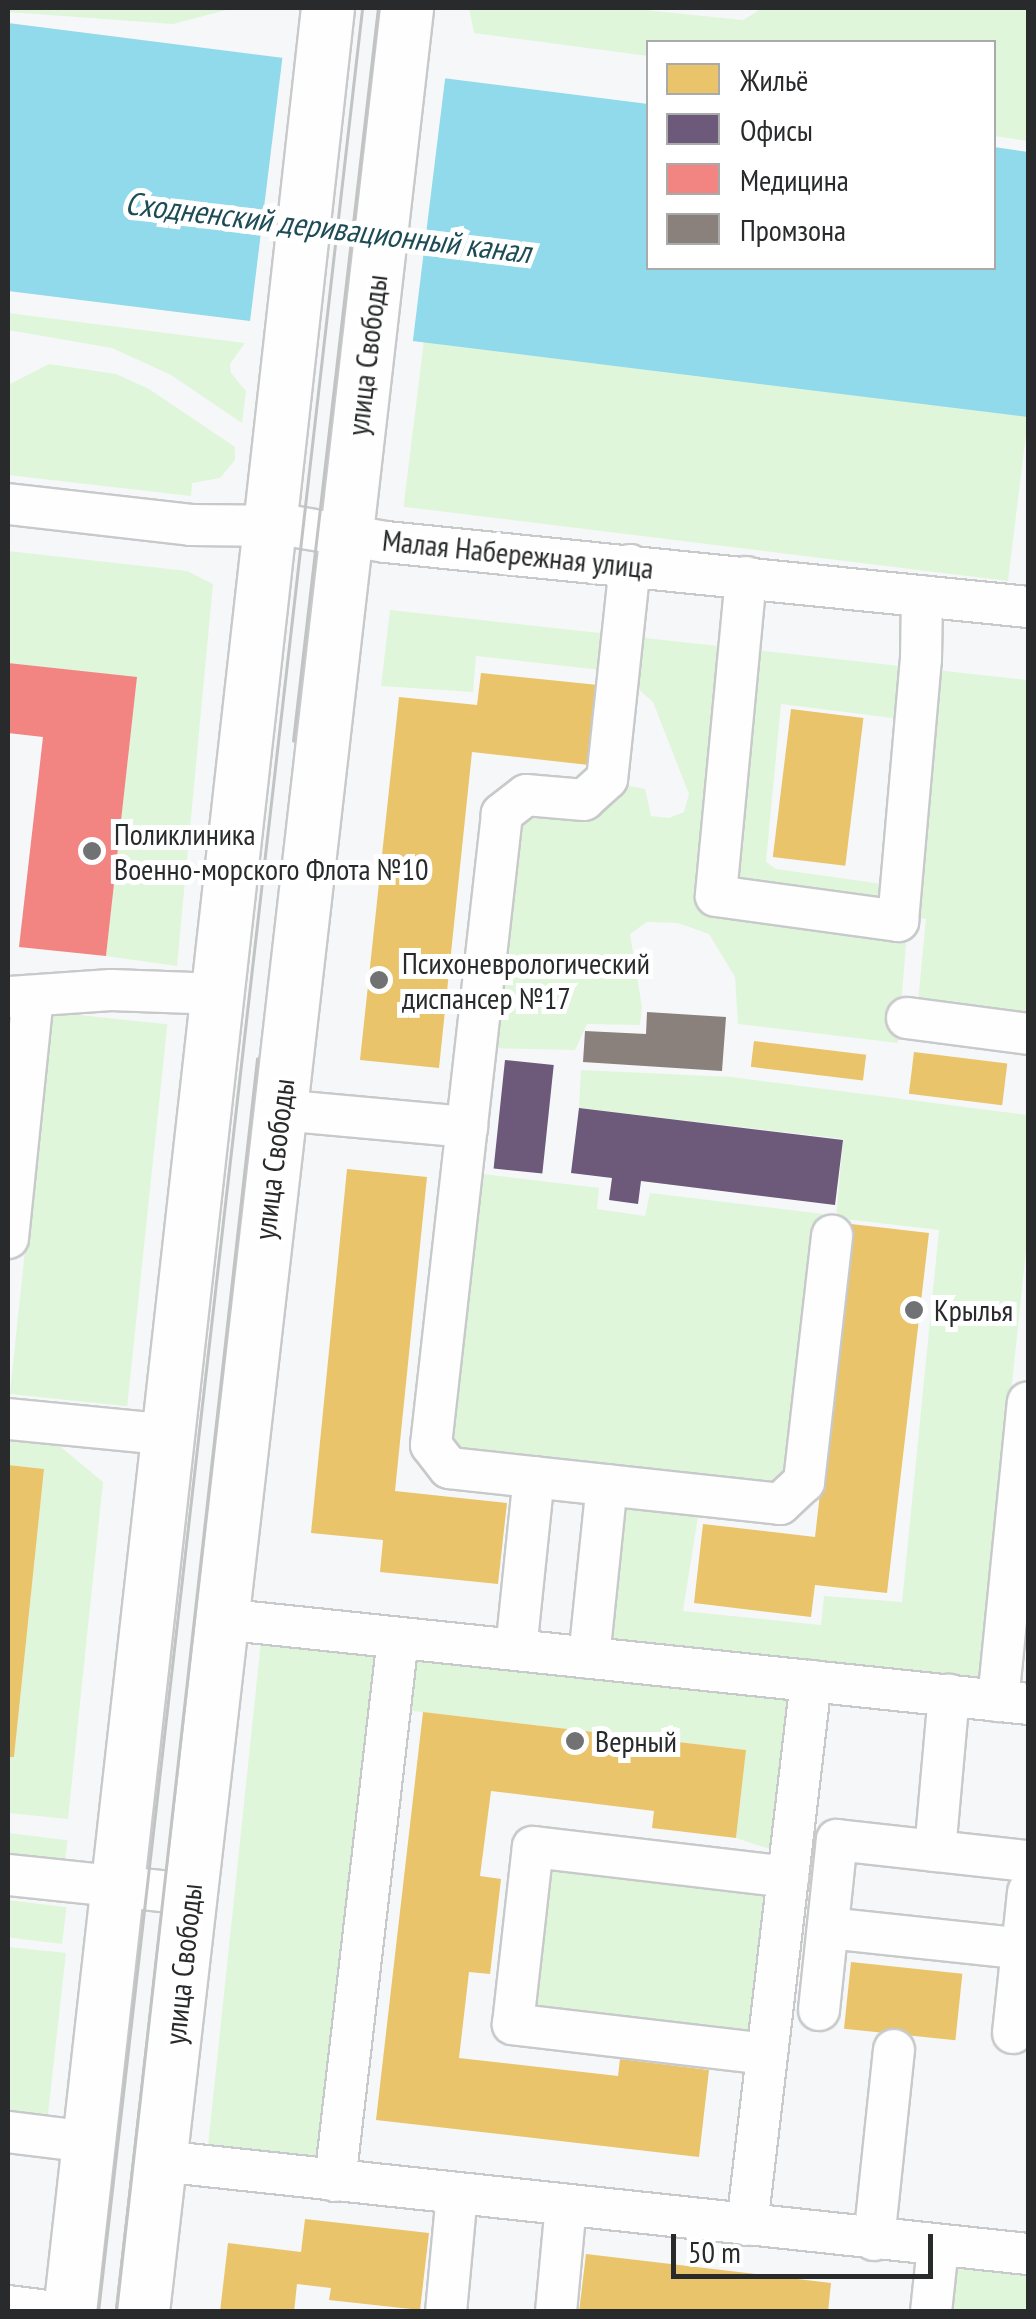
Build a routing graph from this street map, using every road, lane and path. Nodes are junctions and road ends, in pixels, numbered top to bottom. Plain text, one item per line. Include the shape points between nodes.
1 (328, 14) edge
2 (406, 18) edge
3 (8, 504) edge
4 (272, 526) junction
5 (346, 536) junction
6 (630, 565) junction
7 (746, 577) junction
8 (922, 596) junction
9 (1028, 607) edge
10 (220, 994) junction
11 (20, 997) edge
12 (907, 1018) dead end
13 (1028, 1034) edge
14 (279, 1110) junction
15 (467, 1126) junction
16 (832, 1236) dead end
17 (8, 1238) edge
18 (1028, 1403) edge
19 (8, 1419) edge
20 (170, 1435) junction
21 (534, 1478) junction
22 (607, 1485) junction
23 (1019, 1570) edge
24 (221, 1619) junction
25 (398, 1638) junction
26 (516, 1650) junction
27 (589, 1658) junction
28 (811, 1681) junction
29 (949, 1695) junction
30 (1013, 1702) edge
31 (935, 1851) junction
32 (1028, 1861) edge
33 (8, 1875) edge
34 (788, 1877) junction
35 (118, 1887) junction
36 (1028, 1892) edge
37 (190, 1894) junction
38 (828, 1928) junction
39 (1022, 1949) junction
40 (819, 2010) dead end
41 (1013, 2032) dead end
42 (894, 2050) dead end
43 (768, 2054) junction
44 (8, 2132) edge
45 (90, 2142) junction
46 (160, 2162) junction
47 (335, 2181) junction
48 (457, 2194) junction
49 (566, 2205) junction
50 (747, 2225) junction
51 (874, 2240) junction
52 (938, 2246) junction
53 (1028, 2254) edge
54 (8, 2306) edge
55 (55, 2312) edge
56 (70, 2312) edge
57 (143, 2312) edge
58 (446, 2312) edge
59 (556, 2312) edge
60 (931, 2312) edge

1 - 4 main road
2 - 5 main road, улица Свободы
3 - 4 street, Малая Набережная улица via 191,525
4 - 5 street, Малая Набережная улица
4 - 10 main road
5 - 6 street, Малая Набережная улица
5 - 14 main road, улица Свободы
6 - 7 street, Малая Набережная улица
6 - 15 street via 607,779 584,800 526,794 502,814
7 - 8 street, Малая Набережная улица
7 - 8 street via 716,896 898,921
8 - 9 street, Малая Набережная улица
10 - 11 street via 111,990
10 - 20 main road
11 - 17 street
12 - 13 street
14 - 15 street
14 - 24 main road, улица Свободы
15 - 21 street via 431,1445 450,1468
16 - 22 street via 804,1482 780,1504
18 - 23 street
19 - 20 street
20 - 35 main road
21 - 22 street
21 - 26 street
22 - 27 street
23 - 30 street
24 - 25 street
24 - 37 main road, улица Свободы
25 - 26 street
25 - 47 street
26 - 27 street
27 - 28 street
28 - 29 street
28 - 34 street
29 - 30 street
29 - 31 street
31 - 32 street
31 - 38 street via 837,1840
33 - 35 street
34 - 43 street
34 - 43 street via 534,1848 517,1985 513,2024
35 - 37 street
35 - 45 main road
36 - 39 street
37 - 46 main road, улица Свободы
38 - 39 street
38 - 40 street
39 - 41 street
42 - 51 street
43 - 50 street
44 - 45 street
45 - 56 main road
46 - 47 street
46 - 57 main road, улица Свободы
47 - 48 street
48 - 49 street
48 - 58 street
49 - 50 street
49 - 59 street
50 - 51 street
51 - 52 street
52 - 53 street
52 - 60 street
54 - 55 street

